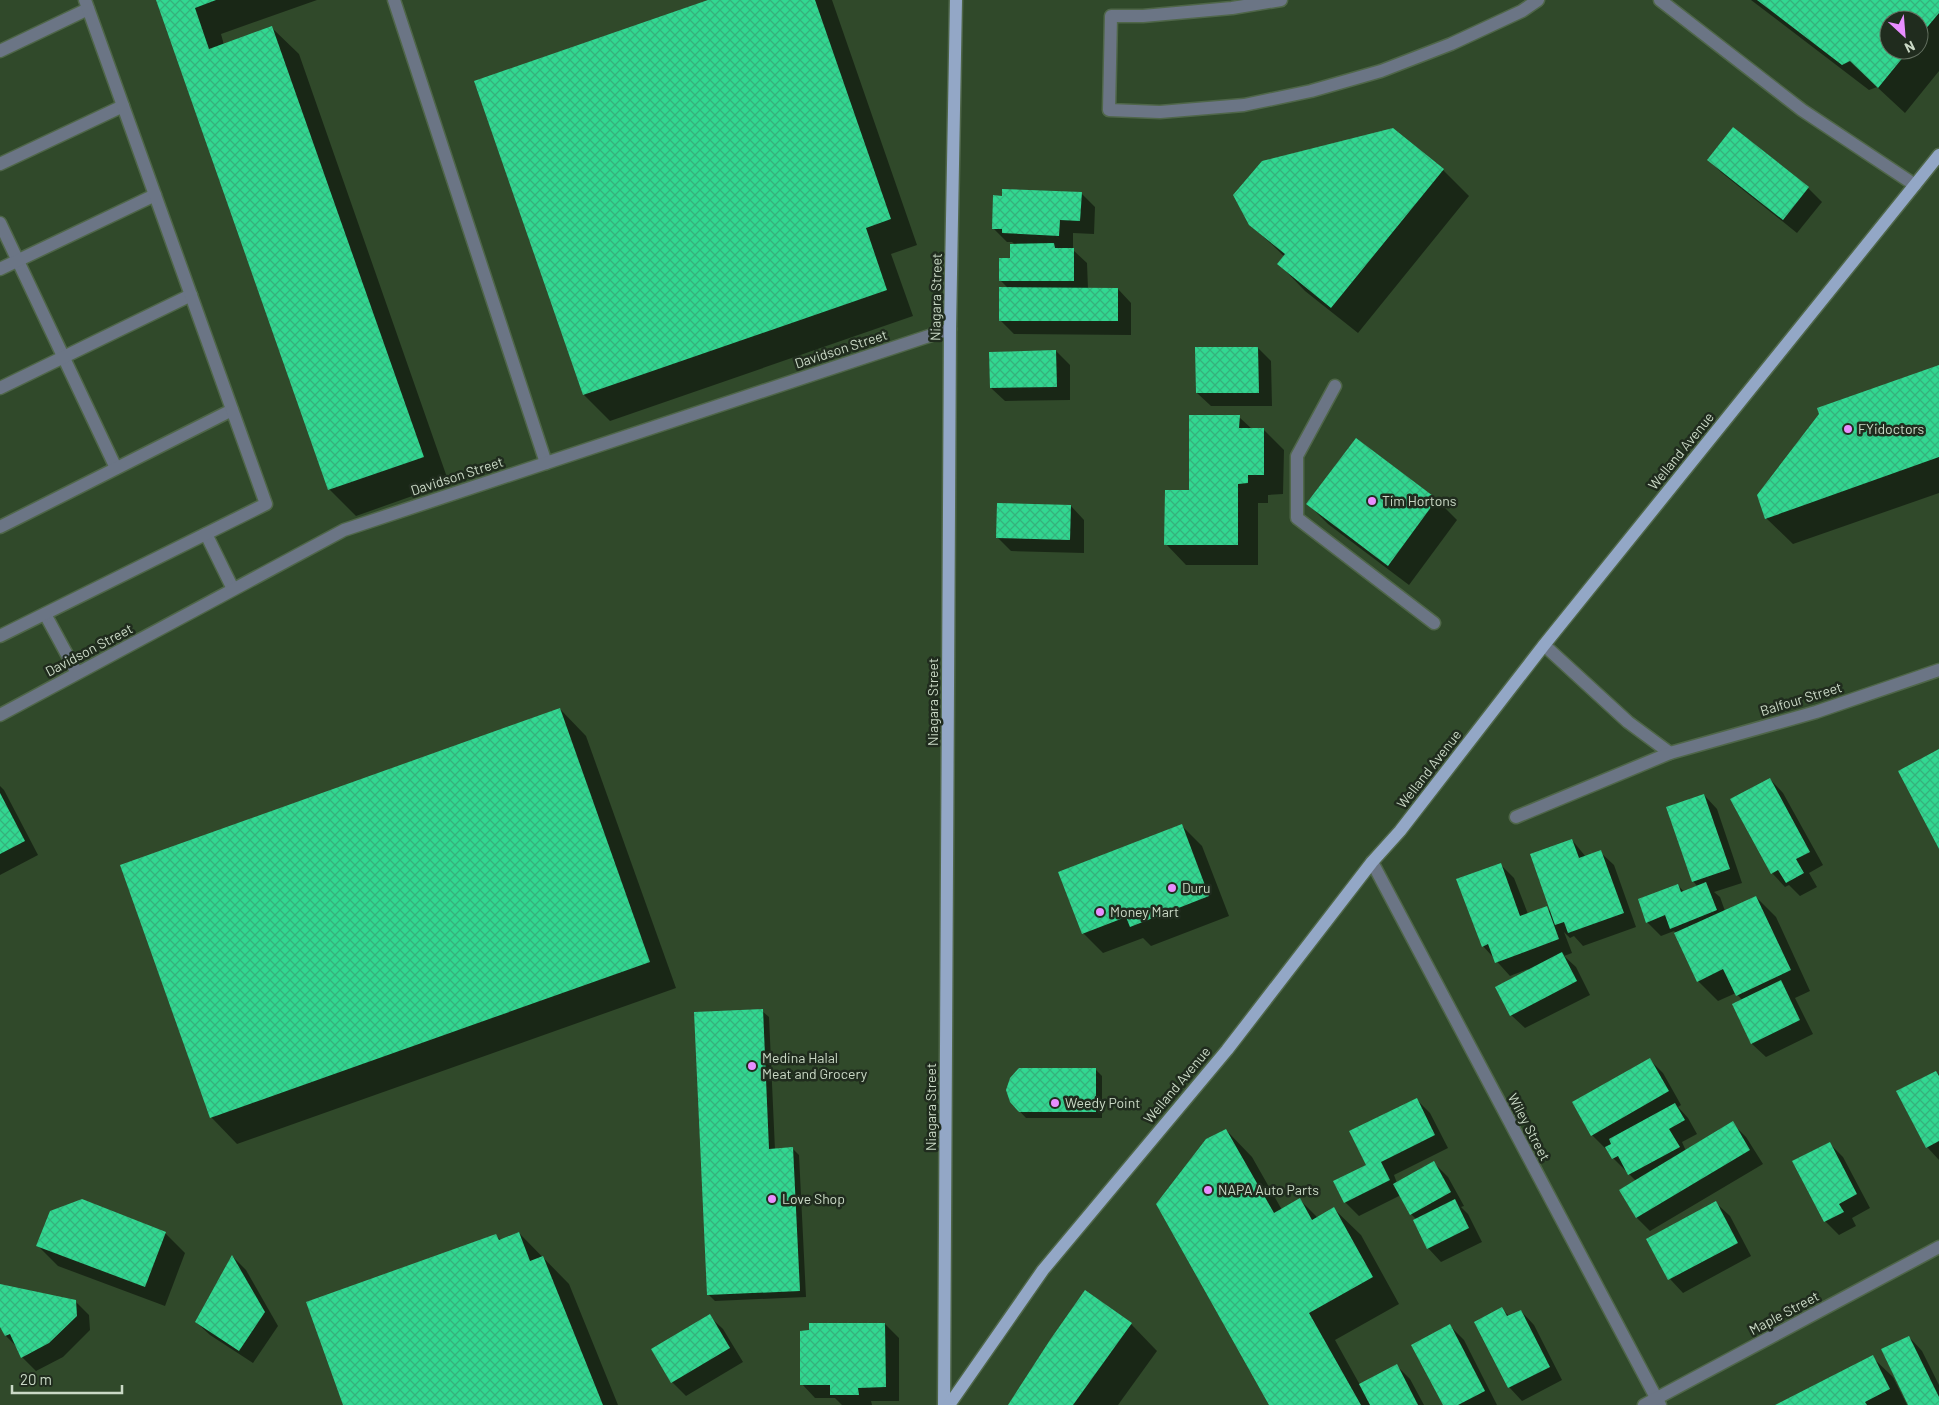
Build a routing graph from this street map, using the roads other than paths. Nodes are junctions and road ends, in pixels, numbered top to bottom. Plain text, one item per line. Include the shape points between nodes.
1 (394, 0) edge
2 (956, 0) edge
3 (1169, 0) edge
4 (1281, 0) edge
5 (1538, 0) edge
6 (1660, 0) edge
7 (87, 4) edge
8 (1174, 13) junction
9 (0, 51) edge
10 (123, 106) junction
11 (1939, 155) edge
12 (0, 164) edge
13 (1915, 185) junction
14 (155, 195) junction
15 (0, 223) edge
16 (17, 260) junction
17 (0, 269) edge
18 (191, 295) junction
19 (950, 329) junction
20 (63, 358) junction
21 (1335, 386) dead end
22 (0, 388) edge
23 (232, 410) junction
24 (546, 462) junction
25 (116, 468) junction
26 (0, 527) edge
27 (206, 534) junction
28 (233, 589) junction
29 (45, 614) junction
30 (1434, 623) dead end
31 (0, 636) edge
32 (1544, 645) junction
33 (1939, 670) edge
34 (77, 674) junction
35 (0, 715) edge
36 (1670, 753) junction
37 (1516, 817) dead end
38 (1372, 862) junction
39 (1939, 1247) edge
40 (1658, 1402) edge
41 (944, 1405) edge
42 (949, 1405) edge
43 (1644, 1405) edge

1 - 24 street
2 - 19 main road, Niagara Street
3 - 8 street
4 - 8 street
5 - 8 street via 1522,11 1450,44 1381,71 1311,91 1244,105 1160,112 1109,110 1111,16
6 - 13 street via 1802,110
7 - 9 street
7 - 10 street
10 - 12 street
10 - 14 street
11 - 13 main road, Welland Avenue
13 - 32 main road, Welland Avenue
14 - 16 street
14 - 18 street
15 - 16 street
16 - 17 street
16 - 20 street
18 - 20 street
18 - 23 street
19 - 24 street, Davidson Street
19 - 41 main road, Niagara Street
20 - 22 street
20 - 25 street
21 - 30 street via 1297,456 1297,518
23 - 25 street
23 - 27 street via 266,504
24 - 28 street, Davidson Street via 344,530
25 - 26 street
27 - 28 street
27 - 29 street
28 - 34 street, Davidson Street
29 - 31 street
29 - 34 street
32 - 36 street via 1628,722
32 - 38 main road, Welland Avenue via 1400,831
33 - 36 street, Balfour Street via 1816,712
34 - 35 street, Davidson Street
36 - 37 street, Balfour Street
38 - 40 street, Wiley Street
38 - 42 main road, Welland Avenue via 1227,1050 1043,1270
39 - 40 street, Maple Street
40 - 43 street, Maple Street

